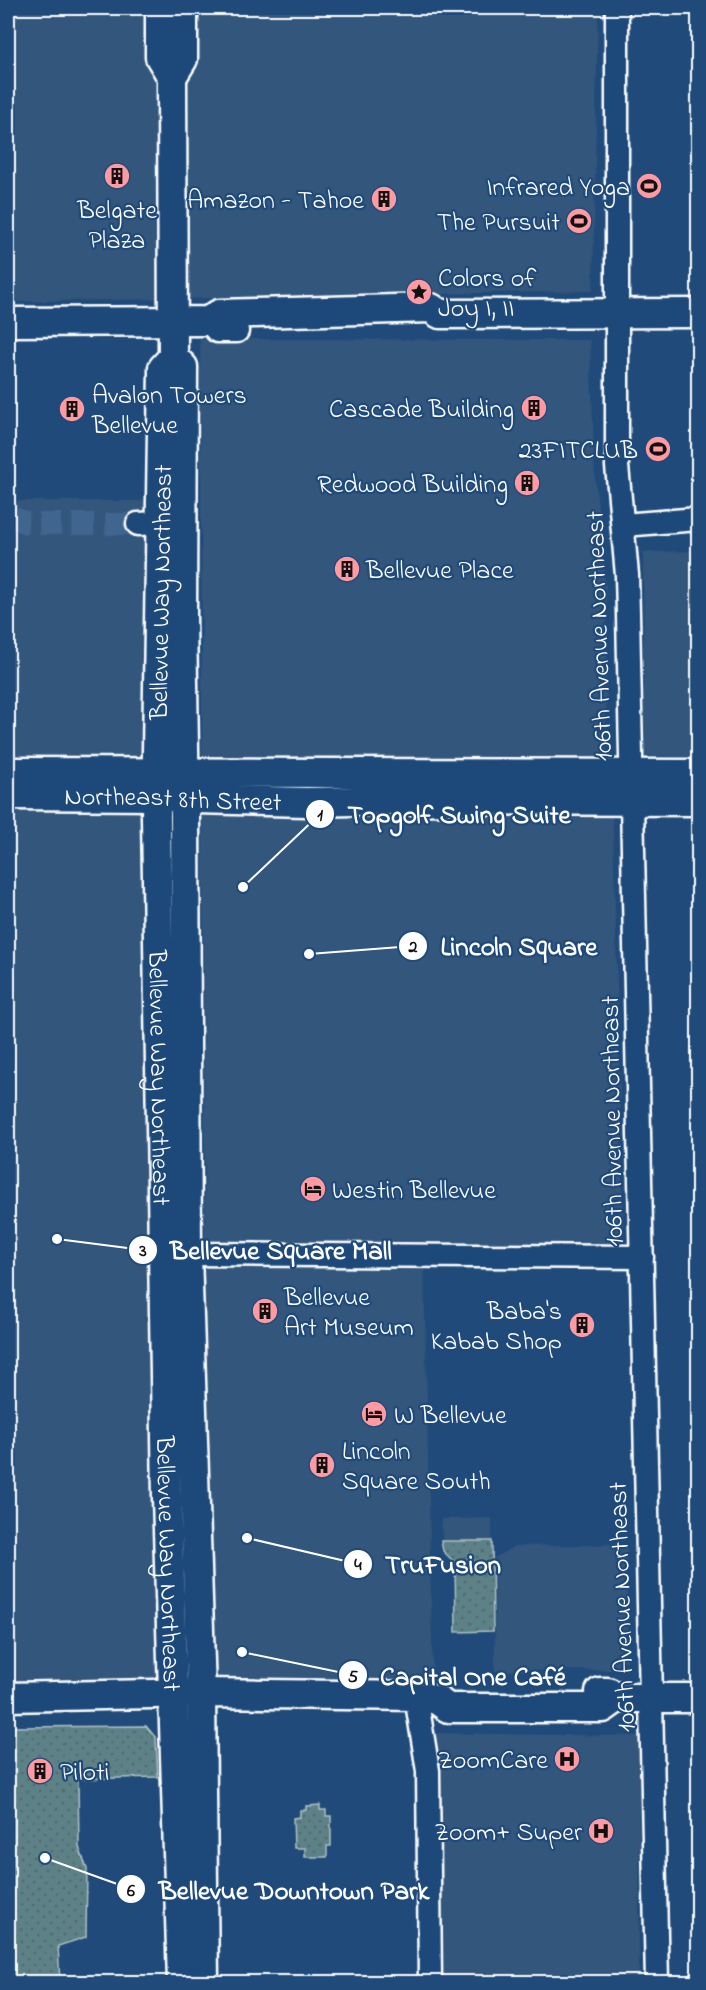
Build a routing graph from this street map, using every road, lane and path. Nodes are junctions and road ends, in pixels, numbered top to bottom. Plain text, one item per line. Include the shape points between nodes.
1 (160, 8) edge
2 (183, 8) edge
3 (617, 8) edge
4 (172, 77) junction
5 (617, 313) junction
6 (699, 313) edge
7 (440, 314) junction
8 (173, 321) junction
9 (208, 321) junction
10 (8, 322) edge
11 (237, 331) joint
12 (173, 357) junction
13 (699, 519) edge
14 (623, 525) junction
15 (8, 772) edge
16 (699, 774) edge
17 (171, 785) junction
18 (632, 787) junction
19 (8, 795) edge
20 (699, 801) edge
21 (160, 1043) junction
22 (186, 1123) junction
23 (187, 1254) junction
24 (642, 1257) junction
25 (201, 1693) junction
26 (172, 1694) junction
27 (8, 1697) edge
28 (426, 1698) junction
29 (653, 1698) junction
30 (699, 1698) edge
31 (182, 1983) edge
32 (204, 1983) edge
33 (430, 1983) edge
34 (657, 1983) edge

1 - 4 main road, Bellevue Way Northeast via 160,57
2 - 4 main road, Bellevue Way Northeast via 183,59
3 - 5 street, 106th Avenue Northeast
4 - 8 main road, Bellevue Way Northeast
5 - 6 main road
5 - 7 main road
5 - 14 street, 106th Avenue Northeast via 617,466
7 - 9 main road via 431,308 219,314
7 - 11 main road via 429,328
8 - 9 main road
8 - 10 main road
8 - 12 main road, Bellevue Way Northeast
9 - 11 street via 217,331
12 - 17 main road, Bellevue Way Northeast via 183,367 181,572
12 - 17 main road, Bellevue Way Northeast via 163,368 149,524
13 - 14 street
14 - 18 street, 106th Avenue Northeast
15 - 17 main road, Northeast 8th Street
16 - 18 main road, Northeast 8th Street
17 - 18 main road, Northeast 8th Street via 196,799 306,802
17 - 19 main road, Northeast 8th Street
17 - 21 main road, Bellevue Way Northeast
17 - 22 main road, Bellevue Way Northeast
18 - 20 main road, Northeast 8th Street
18 - 24 street, 106th Avenue Northeast
21 - 22 main road via 169,1063 175,1119
21 - 26 main road, Bellevue Way Northeast
22 - 23 main road, Bellevue Way Northeast
23 - 24 street
23 - 25 main road, Bellevue Way Northeast
24 - 29 street, 106th Avenue Northeast
25 - 26 main road
25 - 28 main road
25 - 32 main road, Bellevue Way Northeast
26 - 27 main road
26 - 31 main road, Bellevue Way Northeast
28 - 29 main road via 448,1708 572,1709 603,1708 617,1698
28 - 33 street
29 - 30 main road
29 - 34 street, 106th Avenue Northeast

